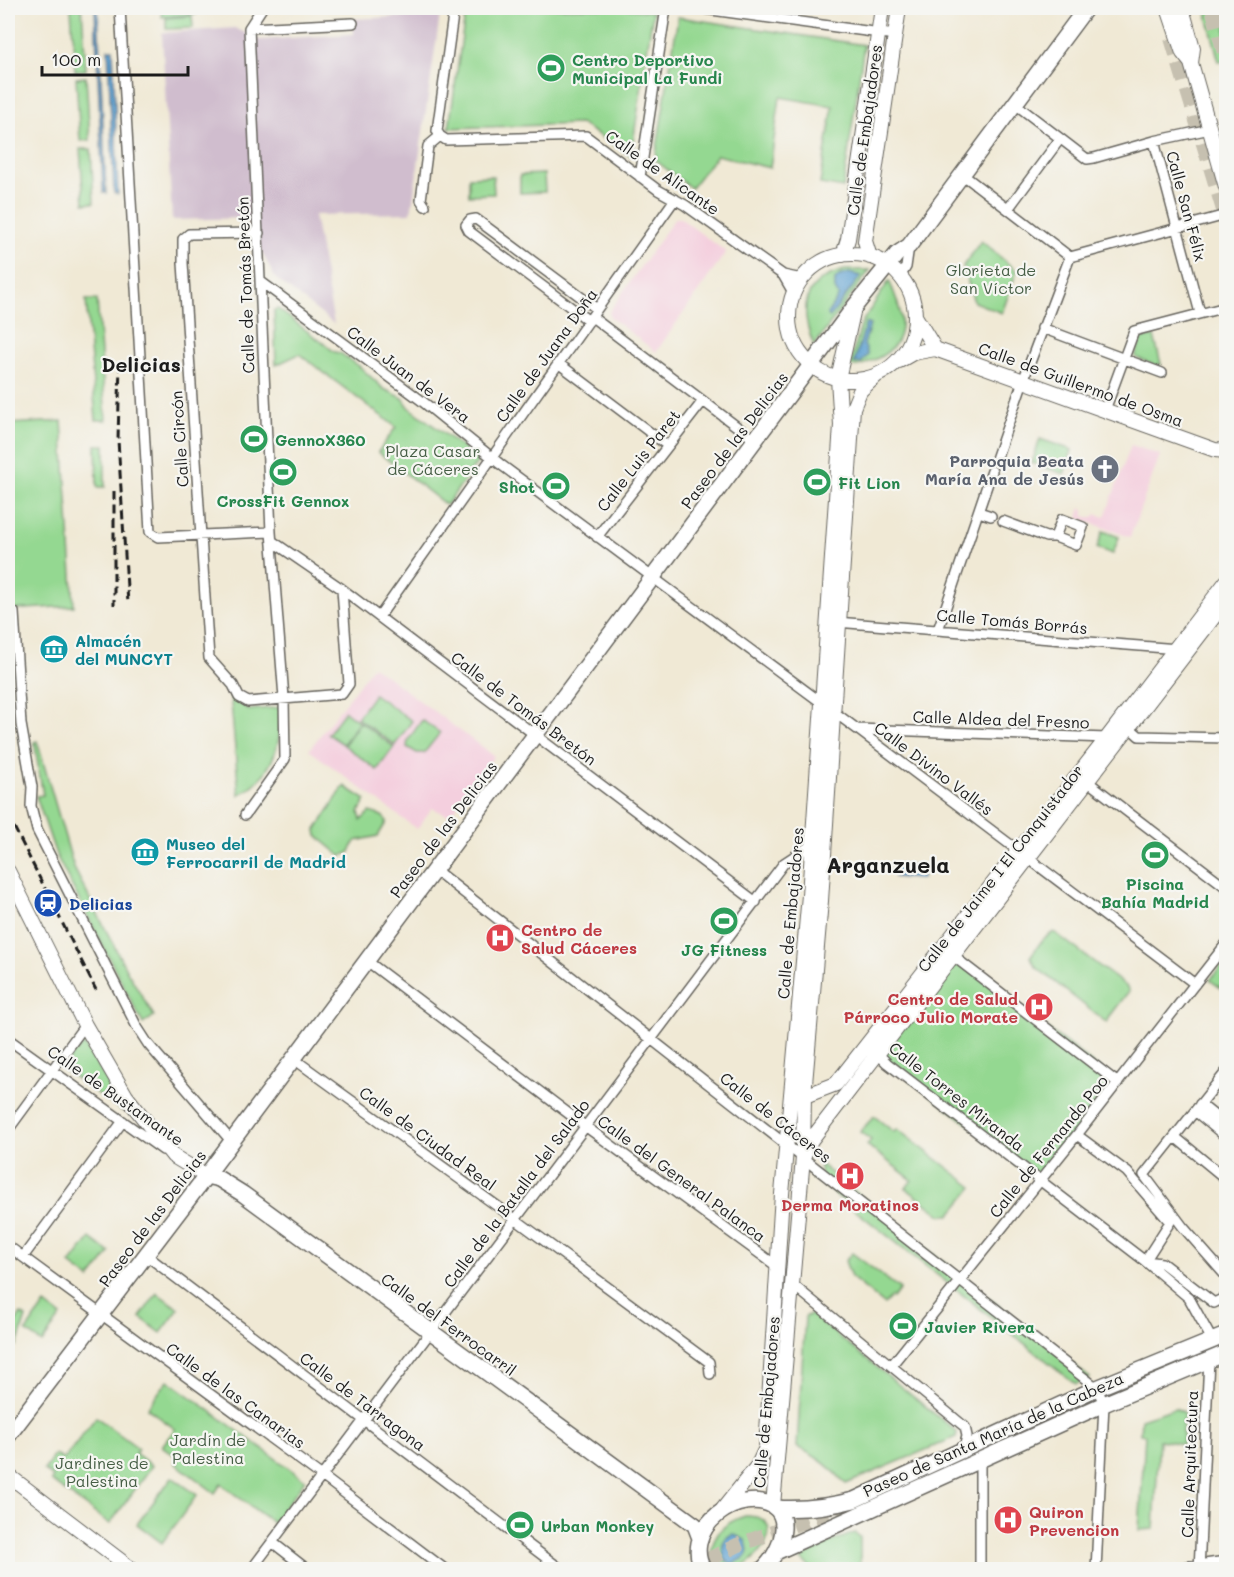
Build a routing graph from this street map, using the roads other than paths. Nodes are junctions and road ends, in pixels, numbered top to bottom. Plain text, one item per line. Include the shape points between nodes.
1 (120, 8) edge
2 (262, 8) edge
3 (454, 8) edge
4 (666, 8) edge
5 (697, 8) edge
6 (882, 8) edge
7 (898, 8) edge
8 (1086, 8) edge
9 (1168, 8) edge
10 (1182, 8) edge
11 (353, 23) dead end
12 (249, 28) junction
13 (878, 33) junction
14 (895, 35) junction
15 (1191, 63) junction
16 (1014, 103) junction
17 (1210, 129) junction
18 (440, 136) junction
19 (1060, 139) junction
20 (1154, 141) junction
21 (962, 174) junction
22 (640, 177) junction
23 (1227, 187) edge
24 (675, 200) junction
25 (425, 206) dead end
26 (1008, 209) junction
27 (1227, 215) edge
28 (1178, 227) junction
29 (258, 232) junction
30 (909, 246) junction
31 (843, 255) junction
32 (1070, 256) junction
33 (870, 257) junction
34 (888, 265) junction
35 (783, 275) junction
36 (900, 277) junction
37 (802, 279) junction
38 (260, 281) junction
39 (794, 294) junction
40 (855, 306) junction
41 (1227, 307) edge
42 (1200, 313) junction
43 (593, 316) junction
44 (915, 316) junction
45 (1042, 328) junction
46 (935, 349) junction
47 (1125, 359) junction
48 (897, 362) junction
49 (558, 363) junction
50 (812, 366) junction
51 (1162, 373) dead end
52 (876, 376) junction
53 (838, 379) junction
54 (1023, 381) junction
55 (703, 401) junction
56 (1105, 410) junction
57 (756, 441) junction
58 (668, 446) junction
59 (1221, 451) edge
60 (492, 457) junction
61 (996, 459) dead end
62 (1227, 460) edge
63 (992, 471) dead end
64 (979, 512) junction
65 (991, 516) dead end
66 (1003, 521) dead end
67 (201, 534) junction
68 (271, 537) junction
69 (597, 537) junction
70 (1050, 537) dead end
71 (653, 578) junction
72 (1227, 582) edge
73 (342, 589) junction
74 (1227, 601) edge
75 (14, 612) dead end
76 (379, 617) junction
77 (833, 622) junction
78 (938, 630) junction
79 (1194, 643) junction
80 (1175, 650) junction
81 (284, 698) junction
82 (827, 707) junction
83 (1129, 727) junction
84 (857, 729) junction
85 (536, 735) junction
86 (1107, 738) junction
87 (1227, 738) edge
88 (1086, 764) junction
89 (1087, 781) junction
90 (245, 815) dead end
91 (813, 844) junction
92 (1023, 855) junction
93 (8, 870) edge
94 (435, 870) junction
95 (1227, 887) edge
96 (756, 902) junction
97 (1227, 944) edge
98 (938, 954) junction
99 (953, 956) junction
100 (367, 961) junction
101 (1195, 984) junction
102 (85, 1024) junction
103 (8, 1039) edge
104 (651, 1039) junction
105 (871, 1040) junction
106 (877, 1055) junction
107 (294, 1059) junction
108 (51, 1070) junction
109 (1227, 1072) edge
110 (1118, 1083) junction
111 (804, 1095) junction
112 (1198, 1108) junction
113 (789, 1117) junction
114 (123, 1121) junction
115 (1227, 1125) edge
116 (585, 1126) junction
117 (8, 1130) edge
118 (1077, 1135) junction
119 (1175, 1137) junction
120 (1227, 1137) edge
121 (232, 1142) junction
122 (786, 1143) junction
123 (173, 1156) junction
124 (803, 1157) junction
125 (206, 1176) junction
126 (1041, 1179) junction
127 (1227, 1179) edge
128 (515, 1219) junction
129 (8, 1246) edge
130 (146, 1255) junction
131 (23, 1257) junction
132 (1145, 1261) junction
133 (778, 1267) junction
134 (1227, 1276) edge
135 (959, 1281) junction
136 (792, 1284) junction
137 (1227, 1297) edge
138 (100, 1315) junction
139 (430, 1332) junction
140 (1227, 1335) edge
141 (1212, 1340) junction
142 (1227, 1353) edge
143 (1209, 1359) junction
144 (891, 1365) junction
145 (710, 1374) dead end
146 (1096, 1388) junction
147 (1104, 1404) junction
148 (364, 1419) junction
149 (8, 1436) edge
150 (964, 1448) junction
151 (980, 1461) junction
152 (8, 1474) edge
153 (322, 1476) junction
154 (668, 1505) junction
155 (775, 1507) junction
156 (720, 1511) junction
157 (700, 1538) junction
158 (272, 1542) junction
159 (776, 1552) junction
160 (1227, 1561) edge
161 (1199, 1567) edge
162 (765, 1568) edge
163 (133, 1569) edge
164 (251, 1569) edge
165 (308, 1569) edge
166 (446, 1569) edge
167 (562, 1569) edge
168 (703, 1569) edge
169 (980, 1569) edge
170 (1096, 1569) edge
171 (1162, 1569) edge

1 - 67 street via 149,529 154,536
2 - 12 street
3 - 18 street via 437,131
4 - 22 street
5 - 13 street
6 - 13 main road, Calle de Embajadores
7 - 14 main road, Calle de Embajadores
8 - 16 main road, Paseo de las Delicias
9 - 15 main road via 1183,53
10 - 15 main road via 1193,48
11 - 12 street
12 - 29 street, Calle de Tomás Bretón
13 - 14 street
13 - 31 main road, Calle de Embajadores
14 - 33 main road, Calle de Embajadores via 865,241
15 - 17 main road
16 - 19 street
16 - 21 main road, Paseo de las Delicias
17 - 20 street
17 - 23 main road
18 - 22 street, Calle de Alicante via 446,140 586,136
18 - 25 street via 428,146 421,200
19 - 20 street via 1087,159
19 - 26 street
20 - 28 street, Calle San Félix
21 - 26 street
21 - 30 main road, Paseo de las Delicias
22 - 24 street, Calle de Alicante
24 - 35 street, Calle de Alicante
24 - 43 street, Calle de Juana Doña
26 - 32 street
27 - 28 street
28 - 32 street
28 - 42 street, Calle San Félix
29 - 38 street, Calle de Tomás Bretón
29 - 67 street, Calle Circón via 189,234 183,239
30 - 34 main road, Paseo de las Delicias
30 - 36 street, Paseo de las Delicias
31 - 33 main road
31 - 37 main road via 818,264
32 - 45 street
33 - 34 main road
34 - 36 main road
34 - 40 main road, Paseo de las Delicias
35 - 37 street, Calle de Alicante
35 - 39 street, Calle de Alicante
36 - 44 main road via 911,295
37 - 39 main road
38 - 60 street, Calle Juan de Vera
38 - 68 street, Calle de Tomás Bretón
39 - 50 main road via 789,309 793,340
40 - 50 main road, Paseo de las Delicias
40 - 53 main road, Calle de Embajadores
41 - 42 street
42 - 47 street via 1134,331
43 - 43 street via 476,219 470,219 467,230
43 - 49 street, Calle de Juana Doña
43 - 55 street
44 - 46 main road
44 - 48 main road via 913,333
45 - 47 street
45 - 54 street
46 - 48 main road via 913,353
46 - 54 main road, Calle de Guillermo de Osma
47 - 51 street
47 - 56 street
48 - 52 main road
49 - 58 street
49 - 60 street, Calle de Juana Doña
50 - 53 main road
50 - 57 main road, Paseo de las Delicias
52 - 53 main road
52 - 77 main road, Calle de Embajadores via 860,391 853,408
53 - 77 main road, Calle de Embajadores via 841,425
54 - 56 main road, Calle de Guillermo de Osma
54 - 61 street
55 - 57 street
55 - 58 street, Calle Luis Paret
56 - 59 main road, Calle de Guillermo de Osma
57 - 71 main road, Paseo de las Delicias
58 - 69 street, Calle Luis Paret
59 - 62 main road, Calle de Guillermo de Osma
60 - 69 street, Calle Juan de Vera
60 - 76 street, Calle de Juana Doña
63 - 64 street
64 - 65 street
64 - 78 street
66 - 70 street
67 - 68 street
67 - 81 street via 209,658 239,697 248,702
68 - 73 street, Calle de Tomás Bretón
68 - 81 street, Calle de Tomás Bretón
69 - 71 street, Calle Juan de Vera
71 - 82 street, Calle Divino Vallés
71 - 85 main road, Paseo de las Delicias
72 - 80 main road, Calle de Jaime I El Conquistador
73 - 76 street, Calle de Tomás Bretón
73 - 81 street via 349,684 342,694
74 - 79 main road, Calle de Jaime I El Conquistador
75 - 121 street via 21,724 36,830 137,1027
76 - 85 street, Calle de Tomás Bretón
77 - 78 street, Calle Tomás Borrás
77 - 82 main road, Calle de Embajadores
78 - 80 street, Calle Tomás Borrás
79 - 80 street, Calle Tomás Borrás
79 - 83 main road, Calle de Jaime I El Conquistador
80 - 86 main road, Calle de Jaime I El Conquistador
81 - 90 street, Calle de Tomás Bretón via 285,759
82 - 84 street, Calle Divino Vallés
82 - 91 main road, Calle de Embajadores
82 - 111 main road, Calle de Embajadores via 820,901
83 - 87 street via 1139,736
83 - 89 main road, Calle de Jaime I El Conquistador
84 - 86 street, Calle Aldea del Fresno
84 - 92 street, Calle Divino Vallés
85 - 94 main road, Paseo de las Delicias
85 - 96 street, Calle de Tomás Bretón
86 - 88 main road, Calle de Jaime I El Conquistador
88 - 89 street
88 - 92 main road, Calle de Jaime I El Conquistador
89 - 92 main road, Calle de Jaime I El Conquistador
89 - 95 street
91 - 96 street, Calle de la Batalla del Salado via 784,863
91 - 113 main road, Calle de Embajadores
92 - 98 main road, Calle de Jaime I El Conquistador
92 - 99 main road, Calle de Jaime I El Conquistador
92 - 101 street, Calle Divino Vallés
93 - 102 main road
94 - 100 main road, Paseo de las Delicias
94 - 104 street, Calle de Cáceres
96 - 104 street, Calle de la Batalla del Salado
97 - 101 street, Calle de Fernando Poo
98 - 99 street
98 - 105 main road, Calle de Jaime I El Conquistador
99 - 106 main road, Calle de Jaime I El Conquistador
99 - 110 street
100 - 107 main road, Paseo de las Delicias
100 - 116 street, Calle del General Palanca
101 - 110 street, Calle de Fernando Poo
102 - 108 street
102 - 123 main road via 126,1096
103 - 108 street, Calle de Bustamante
104 - 116 street, Calle de la Batalla del Salado
104 - 122 street, Calle de Cáceres
105 - 106 street, Calle Torres Miranda
105 - 111 main road, Calle de Jaime I El Conquistador via 836,1084
106 - 124 main road, Calle de Jaime I El Conquistador
106 - 126 street, Calle Torres Miranda
107 - 121 main road, Paseo de las Delicias
107 - 128 street, Calle de Ciudad Real
108 - 114 street, Calle de Bustamante
108 - 117 street
109 - 112 street
110 - 118 street, Calle de Fernando Poo
111 - 113 main road via 795,1100
111 - 124 main road, Calle de Embajadores
112 - 115 street
112 - 119 street
112 - 120 street
113 - 122 main road, Calle de Embajadores
114 - 123 street, Calle de Bustamante
114 - 131 street
116 - 128 street, Calle de la Batalla del Salado
116 - 133 street, Calle del General Palanca
118 - 126 street, Calle de Fernando Poo
118 - 132 street via 1126,1172 1170,1222
119 - 127 street
119 - 134 street via 1144,1175
121 - 125 main road, Paseo de las Delicias
122 - 124 street, Calle de Cáceres
122 - 133 main road, Calle de Embajadores
123 - 125 main road, Calle de Bustamante
124 - 135 street, Calle de Cáceres
124 - 136 main road, Calle de Embajadores
125 - 130 main road, Paseo de las Delicias
125 - 139 main road, Calle del Ferrocarril via 243,1194
126 - 132 street, Calle Torres Miranda
126 - 135 street, Calle de Fernando Poo
128 - 139 street, Calle de la Batalla del Salado
128 - 145 street, Calle de Ciudad Real via 709,1362
129 - 131 street, Calle de las Canarias
130 - 138 main road, Paseo de las Delicias
130 - 148 street, Calle de Tarragona
131 - 138 street, Calle de las Canarias
132 - 137 street via 1162,1263 1214,1303
132 - 141 street, Calle Torres Miranda via 1189,1299
133 - 156 main road, Calle de Embajadores via 766,1448 758,1465
135 - 144 street, Calle de Fernando Poo
135 - 146 street, Calle de Cáceres
136 - 144 street
136 - 155 main road, Calle de Embajadores
138 - 149 main road, Paseo de las Delicias
138 - 153 street, Calle de las Canarias
139 - 148 street, Calle de la Batalla del Salado
139 - 154 main road, Calle del Ferrocarril
140 - 141 main road, Paseo de Santa María de la Cabeza
141 - 146 main road, Paseo de Santa María de la Cabeza
142 - 143 main road, Paseo de Santa María de la Cabeza
143 - 147 main road, Paseo de Santa María de la Cabeza
143 - 161 street, Calle Arquitectura
144 - 150 street via 965,1427
146 - 147 street
146 - 150 main road, Paseo de Santa María de la Cabeza
147 - 151 main road, Paseo de Santa María de la Cabeza
147 - 170 street
148 - 153 street, Calle de la Batalla del Salado
148 - 167 street, Calle de Tarragona
150 - 155 main road, Paseo de Santa María de la Cabeza via 854,1500 804,1510
151 - 159 main road, Paseo de Santa María de la Cabeza
151 - 169 street
152 - 163 main road
153 - 158 street, Calle de la Batalla del Salado
153 - 166 street, Calle de las Canarias
154 - 156 main road, Calle del Ferrocarril via 697,1514
154 - 157 main road, Calle del Ferrocarril via 695,1525
155 - 156 main road, Paseo de Santa María de la Cabeza via 751,1501
155 - 159 main road via 783,1526
156 - 157 main road
157 - 168 main road via 698,1556
158 - 164 street, Calle de la Batalla del Salado
158 - 165 street
159 - 162 main road
160 - 161 street
161 - 171 street

